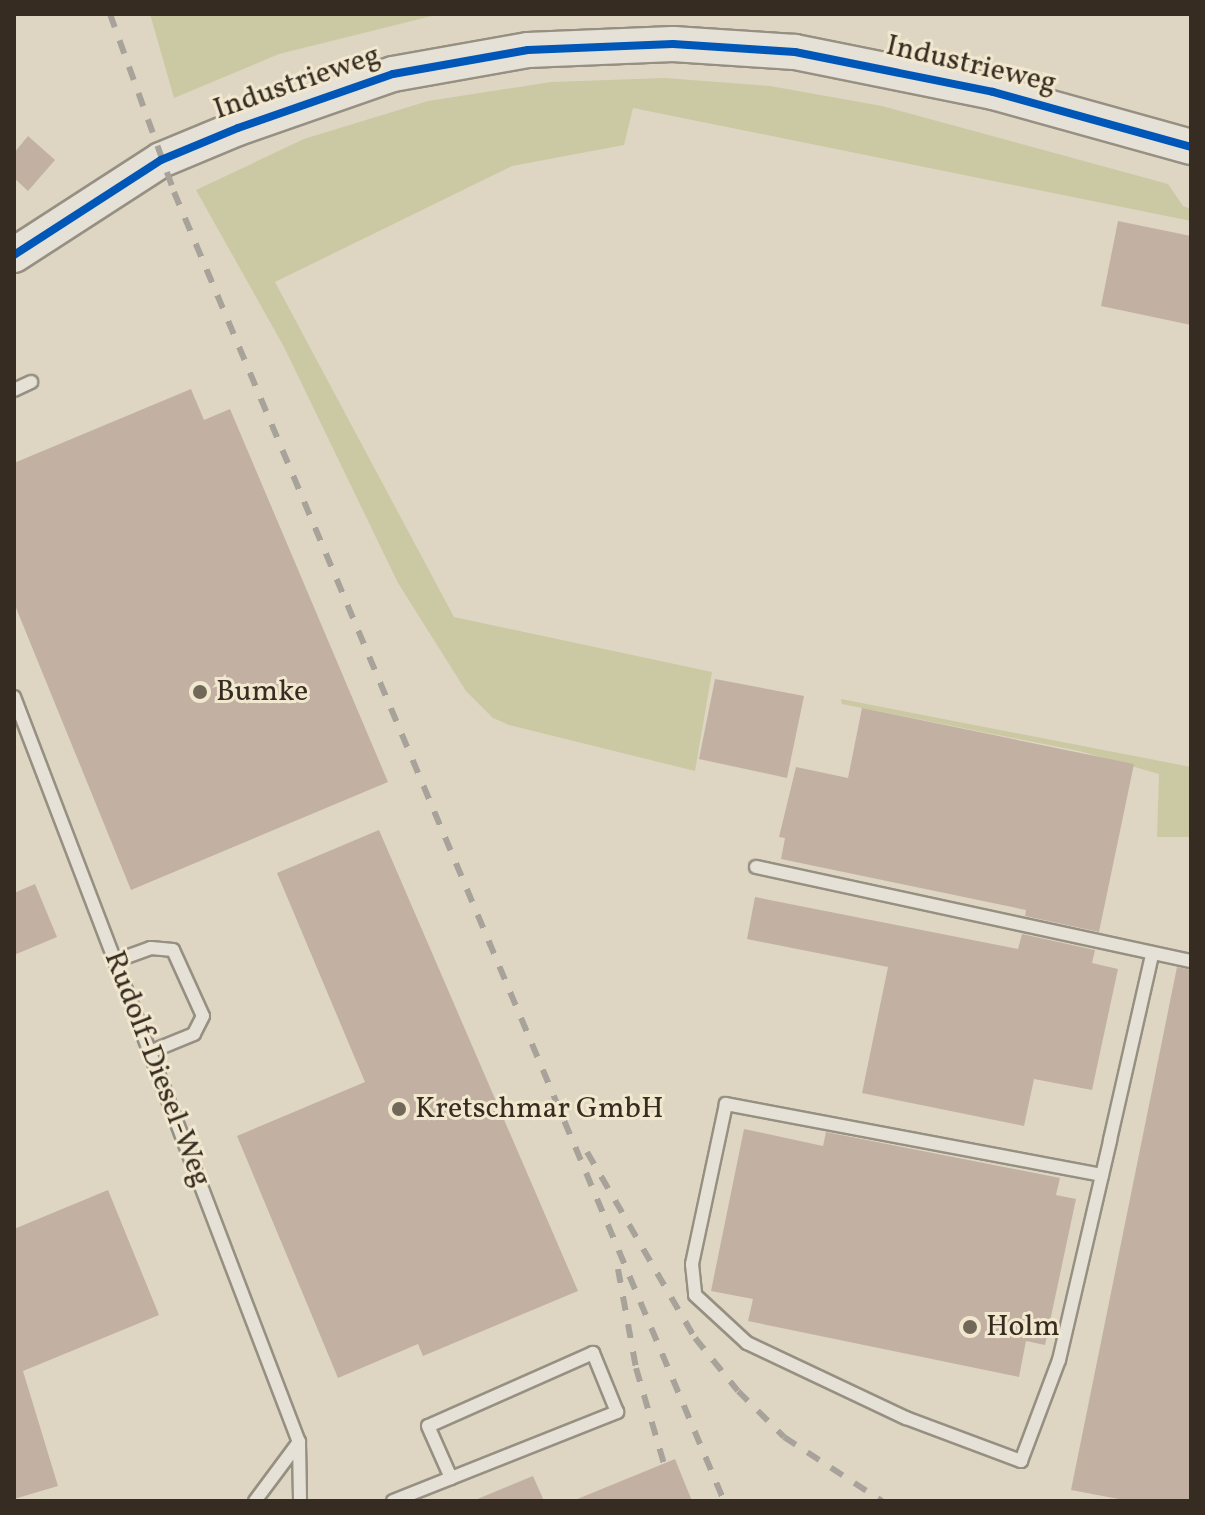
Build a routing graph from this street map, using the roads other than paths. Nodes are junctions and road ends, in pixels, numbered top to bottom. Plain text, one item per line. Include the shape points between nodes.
1 (1191, 147) edge
2 (14, 255) edge
3 (31, 382) dead end
4 (14, 390) edge
5 (14, 697) edge
6 (756, 867) dead end
7 (1152, 955) junction
8 (115, 961) junction
9 (1191, 961) edge
10 (150, 1052) junction
11 (1102, 1175) junction
12 (299, 1442) junction
13 (451, 1478) junction
14 (255, 1501) edge
15 (300, 1501) edge
16 (393, 1501) edge

1 - 2 street, Industrieweg via 993,92 795,52 673,44 528,50 393,74 238,128 161,160
3 - 4 lane
5 - 8 lane, Rudolf-Diesel-Weg
6 - 7 lane
7 - 9 lane
7 - 11 lane
8 - 10 lane, Rudolf-Diesel-Weg
8 - 10 lane via 151,948 173,950 203,1016 194,1034
10 - 12 lane, Rudolf-Diesel-Weg
11 - 11 lane via 1059,1360 1021,1461 906,1418 747,1343 695,1295 692,1264 726,1104
12 - 14 lane
12 - 15 lane, Rudolf-Diesel-Weg
13 - 13 lane via 617,1412 593,1353 428,1426
13 - 16 lane

